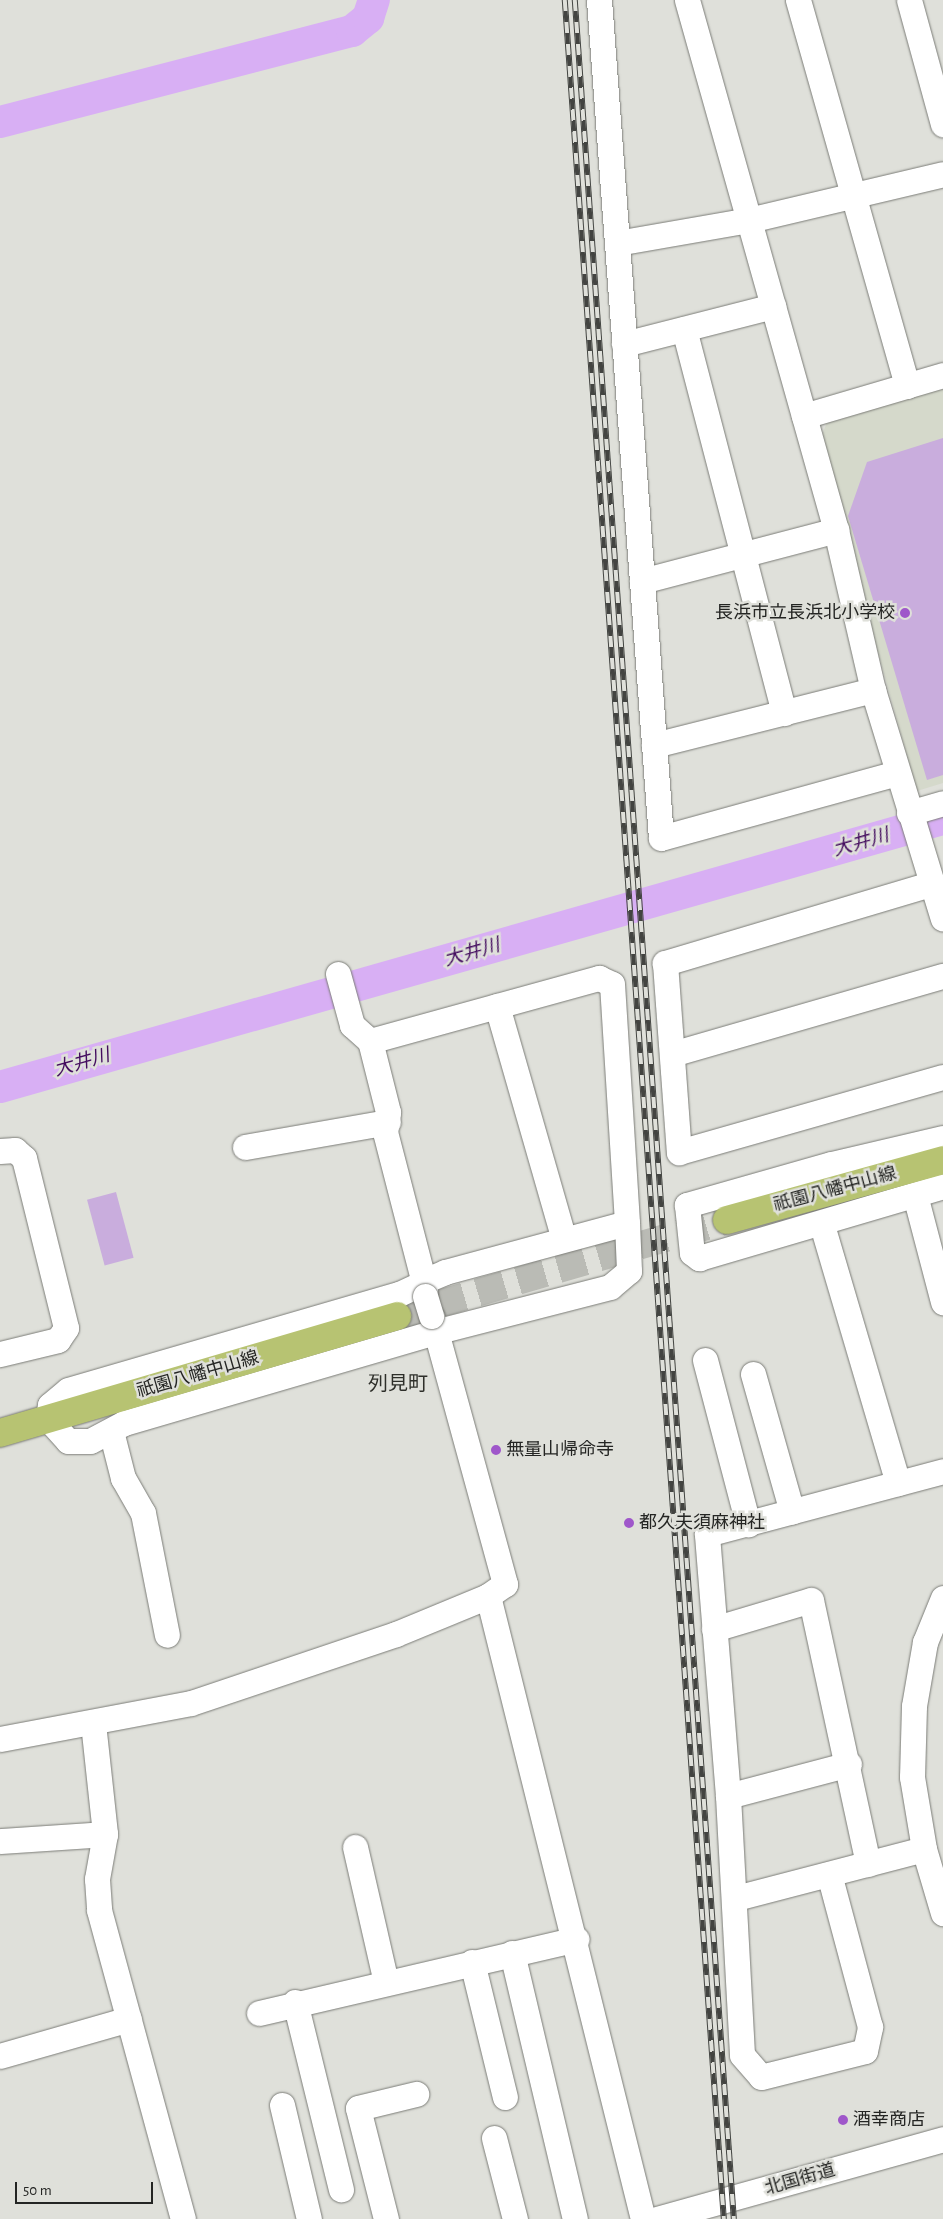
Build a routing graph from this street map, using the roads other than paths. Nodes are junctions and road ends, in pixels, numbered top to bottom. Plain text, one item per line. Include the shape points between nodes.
1 (599, 0) edge
2 (687, 0) edge
3 (798, 0) edge
4 (909, 0) edge
5 (943, 124) edge
6 (943, 174) edge
7 (852, 196) junction
8 (749, 220) junction
9 (617, 243) junction
10 (773, 306) junction
11 (684, 329) junction
12 (624, 344) junction
13 (943, 375) edge
14 (907, 386) junction
15 (804, 416) junction
16 (836, 530) junction
17 (746, 555) junction
18 (642, 581) junction
19 (874, 690) junction
20 (784, 713) junction
21 (654, 745) junction
22 (897, 773) junction
23 (943, 802) edge
24 (912, 823) junction
25 (930, 884) junction
26 (943, 919) edge
27 (943, 976) edge
28 (340, 983) dead end
29 (497, 1006) junction
30 (370, 1041) junction
31 (672, 1054) junction
32 (943, 1078) edge
33 (388, 1122) junction
34 (943, 1138) edge
35 (245, 1147) dead end
36 (0, 1151) edge
37 (943, 1160) edge
38 (943, 1186) edge
39 (915, 1195) junction
40 (727, 1220) tunnel mouth
41 (627, 1223) junction
42 (822, 1225) junction
43 (564, 1239) junction
44 (943, 1302) edge
45 (429, 1307) junction
46 (397, 1316) tunnel mouth
47 (0, 1354) edge
48 (705, 1360) dead end
49 (753, 1374) dead end
50 (48, 1419) junction
51 (111, 1431) junction
52 (0, 1433) edge
53 (943, 1471) edge
54 (898, 1483) junction
55 (792, 1512) junction
56 (748, 1524) junction
57 (488, 1596) junction
58 (943, 1598) edge
59 (714, 1629) junction
60 (167, 1635) dead end
61 (93, 1723) junction
62 (0, 1738) edge
63 (849, 1764) junction
64 (728, 1796) junction
65 (105, 1834) junction
66 (0, 1841) edge
67 (355, 1847) dead end
68 (924, 1849) junction
69 (868, 1864) junction
70 (829, 1874) junction
71 (736, 1898) junction
72 (943, 1914) edge
73 (576, 1938) junction
74 (512, 1953) junction
75 (472, 1962) junction
76 (386, 1982) junction
77 (295, 2002) junction
78 (259, 2013) dead end
79 (129, 2019) junction
80 (0, 2056) edge
81 (416, 2094) dead end
82 (505, 2097) dead end
83 (282, 2105) dead end
84 (494, 2138) dead end
85 (943, 2139) edge
86 (341, 2189) dead end
87 (183, 2219) edge
88 (309, 2219) edge
89 (386, 2219) edge
90 (515, 2219) edge
91 (575, 2219) edge
92 (643, 2219) edge
93 (657, 2219) edge

1 - 9 street
2 - 8 street
3 - 7 street
4 - 5 street
6 - 7 street
7 - 8 street
7 - 14 street
8 - 9 street
8 - 10 street
9 - 12 street
10 - 11 street
10 - 15 street
11 - 12 street
11 - 17 street
12 - 18 street
13 - 14 street
14 - 15 street
15 - 16 street
16 - 17 street
16 - 19 street
17 - 18 street
17 - 20 street
18 - 21 street
19 - 20 street
19 - 22 street
20 - 21 street
21 - 22 street via 660,838
22 - 24 street
23 - 24 street
24 - 25 street
25 - 26 street
25 - 31 street via 665,963
27 - 31 street
28 - 30 street via 352,1025
29 - 30 street
29 - 41 street via 600,978 612,984
29 - 43 street
30 - 33 street
31 - 32 street via 679,1152
33 - 35 street
33 - 45 street via 384,1132
34 - 42 street via 831,1164 687,1205 692,1252 699,1258
36 - 47 street via 15,1150 24,1158 66,1328 58,1340
37 - 40 main road, 祇園八幡中山線
38 - 39 street
39 - 42 street
39 - 44 street
41 - 43 street
41 - 45 street via 629,1271 610,1287
42 - 54 street
43 - 45 street
45 - 50 street via 399,1294 68,1390 50,1405
45 - 51 street via 124,1423
45 - 57 street via 505,1584
46 - 50 main road, 祇園八幡中山線
48 - 56 street
49 - 55 street
50 - 51 street via 59,1435 78,1444
50 - 52 main road, 祇園八幡中山線
51 - 60 street via 123,1478 143,1513
53 - 54 street
54 - 55 street
55 - 56 street
56 - 59 street via 707,1534
57 - 61 street via 396,1634 191,1703
57 - 73 street
58 - 68 street via 925,1642 914,1706 912,1777
59 - 63 street via 811,1600
59 - 64 street
61 - 62 street
61 - 65 street
63 - 64 street
63 - 69 street
64 - 71 street
65 - 66 street
65 - 79 street via 96,1879 99,1910
67 - 76 street
68 - 69 street
68 - 72 street
69 - 70 street
70 - 71 street
70 - 71 street via 870,2028 865,2051 761,2077 742,2055
73 - 74 street
73 - 92 street
74 - 75 street
74 - 91 street
75 - 76 street
75 - 82 street
76 - 77 street
77 - 78 street
77 - 86 street
79 - 80 street
79 - 87 street
81 - 89 street via 358,2108
83 - 88 street
84 - 90 street
85 - 93 street, 北国街道

